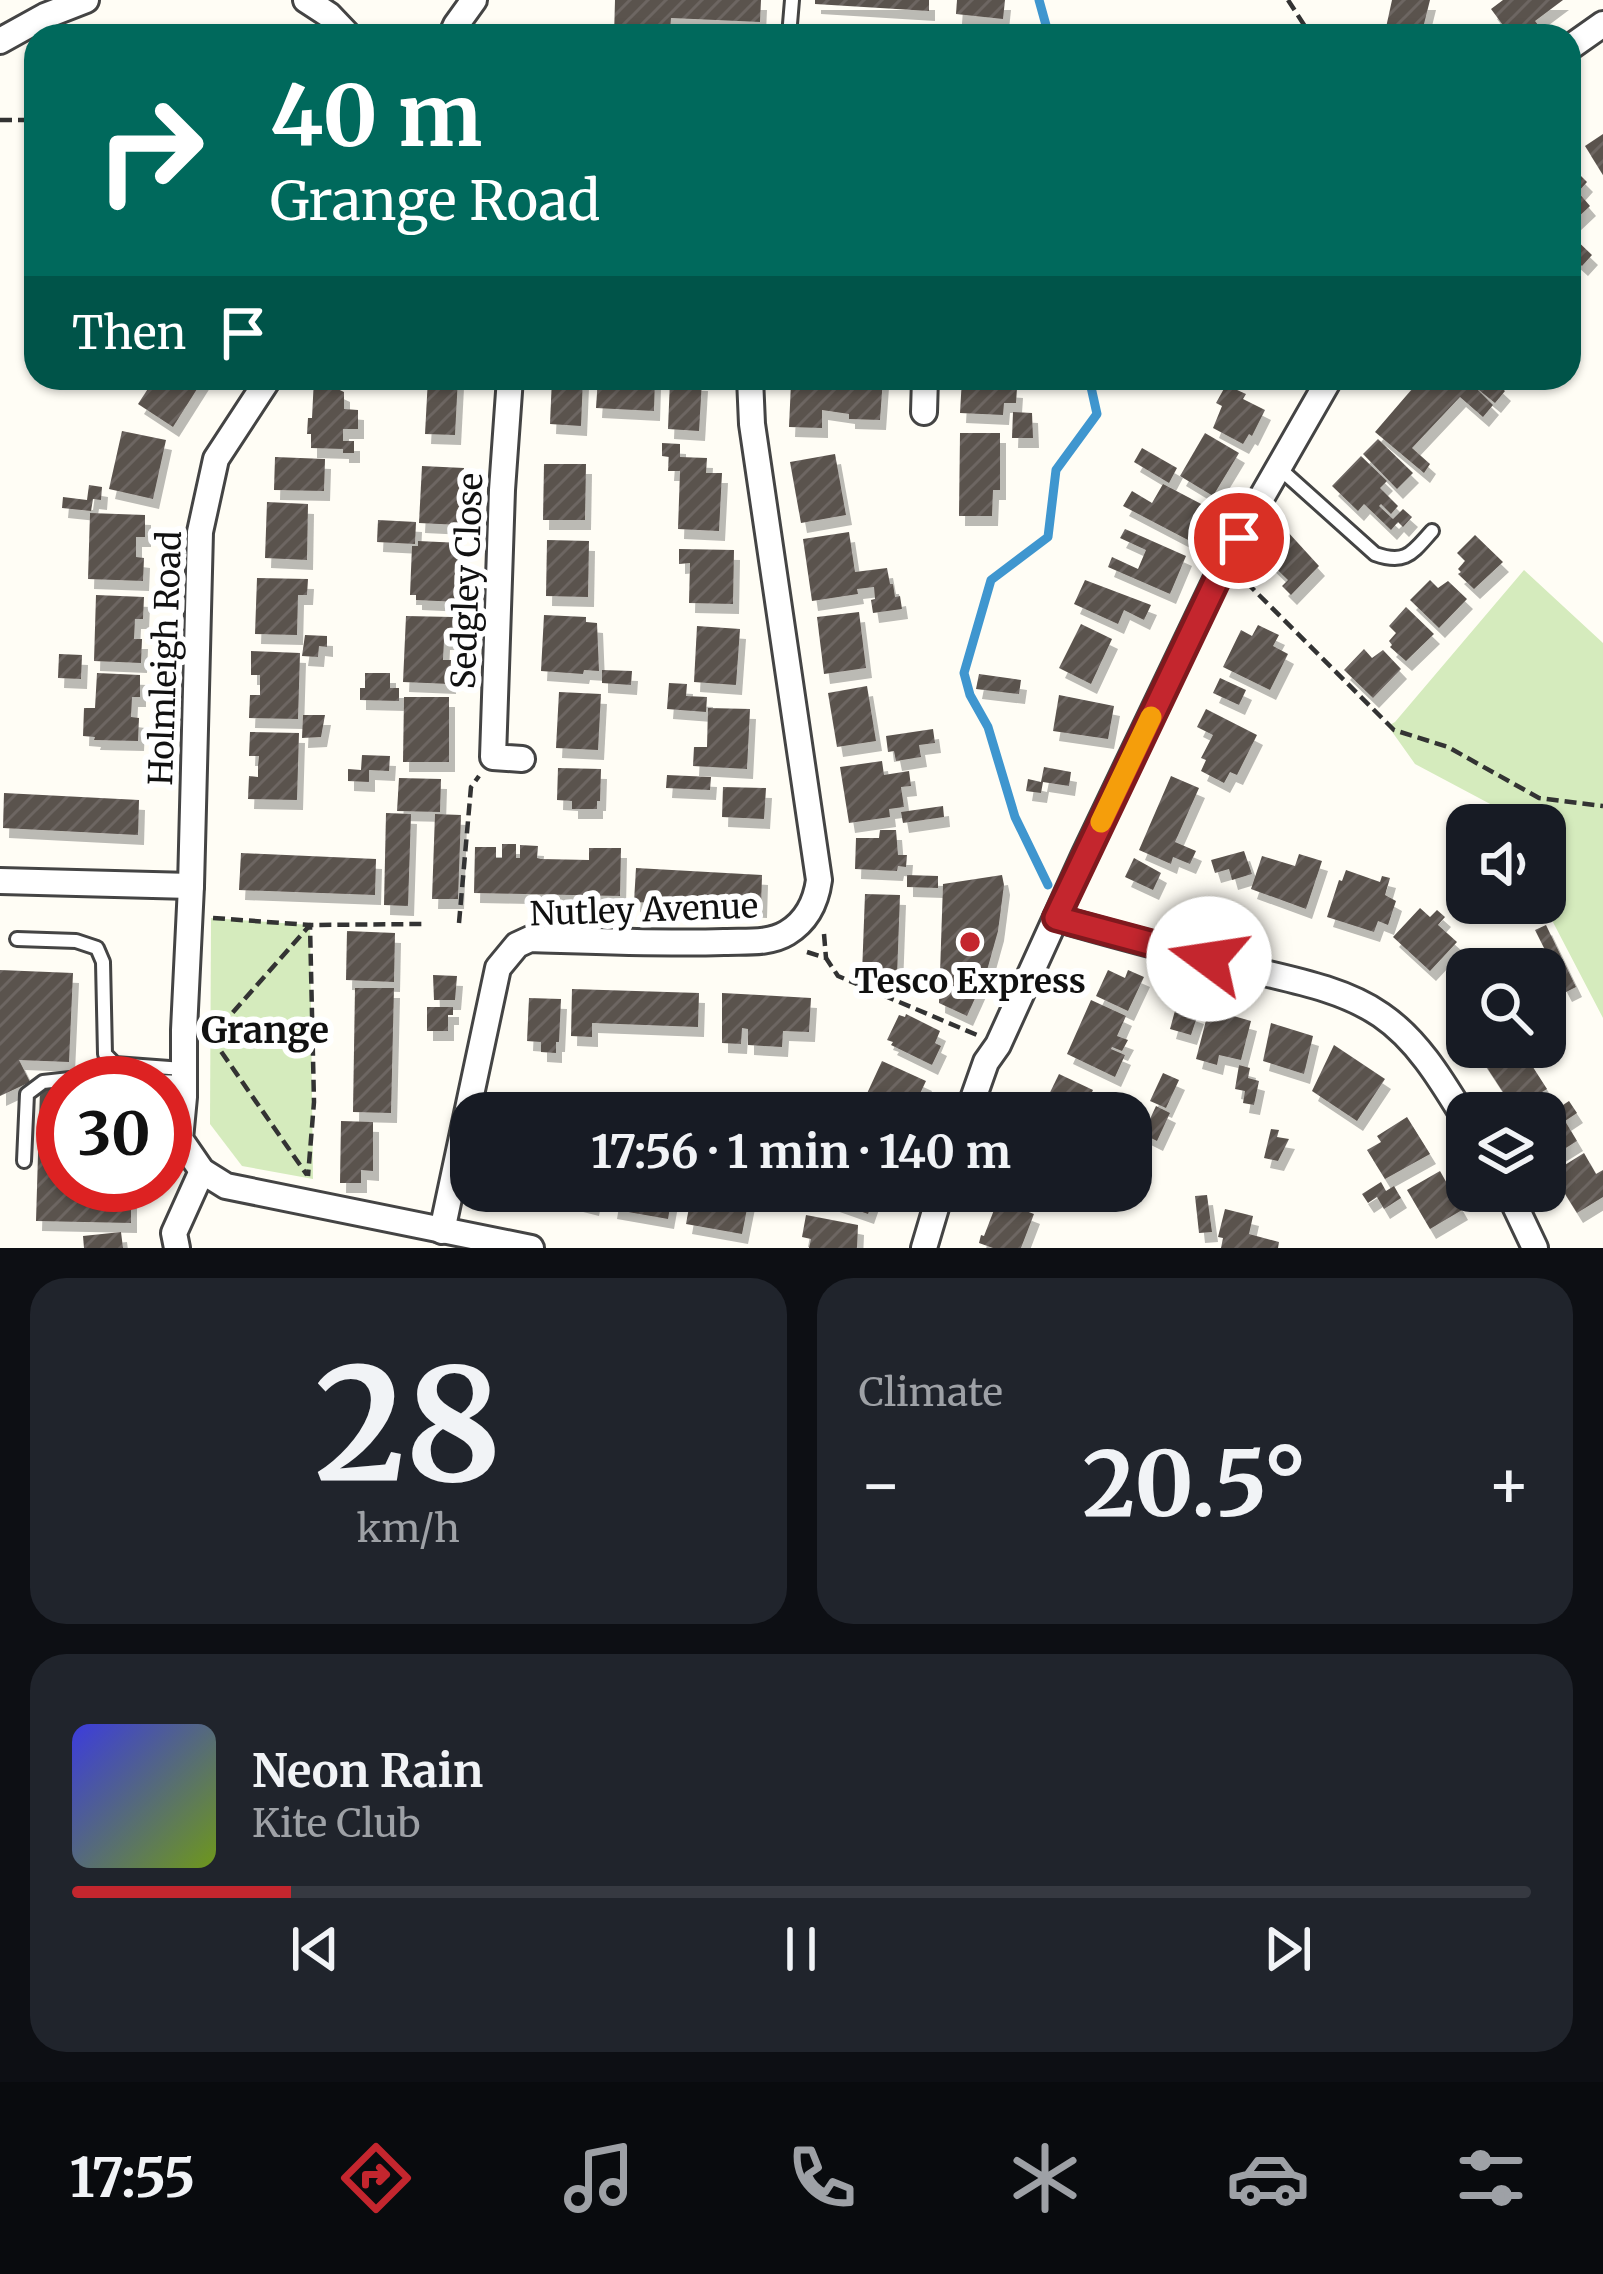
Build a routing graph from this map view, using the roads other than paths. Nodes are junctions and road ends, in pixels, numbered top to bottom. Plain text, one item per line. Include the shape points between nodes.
1 (86, 0) edge
2 (306, 0) edge
3 (336, 7) edge
4 (43, 8) edge
5 (0, 40) edge
6 (260, 390) edge
7 (509, 390) edge
8 (751, 390) edge
9 (925, 390) edge
10 (1323, 390) edge
11 (924, 412) dead end
12 (1279, 468) junction
13 (1432, 531) dead end
14 (522, 759) dead end
15 (0, 881) edge
16 (191, 886) junction
17 (1056, 918) junction
18 (17, 939) dead end
19 (107, 1056) edge
20 (184, 1056) edge
21 (36, 1088) edge
22 (975, 1092) edge
23 (1448, 1092) edge
24 (192, 1156) edge
25 (24, 1161) dead end
26 (202, 1171) junction
27 (935, 1212) edge
28 (1518, 1212) edge
29 (442, 1232) junction
30 (177, 1248) edge
31 (530, 1248) edge
32 (924, 1248) edge
33 (1535, 1248) edge

1 - 4 street
2 - 3 street
4 - 5 street
6 - 16 street, Holmleigh Road via 216,459 200,532
7 - 14 street, Sedgley Close via 493,758
8 - 29 street, Nutley Avenue via 816,901 772,940 517,945 498,968
9 - 11 street
10 - 12 street
12 - 13 lane via 1375,554 1407,557
12 - 17 street via 1226,561
15 - 16 street
16 - 20 street, Holmleigh Road
17 - 22 street
17 - 23 street via 1352,999 1408,1037
18 - 19 lane via 97,947
21 - 25 lane via 28,1094
24 - 26 street, Holmleigh Road
26 - 29 street via 226,1186
26 - 30 street via 174,1233
27 - 32 street
28 - 33 street
29 - 31 street

